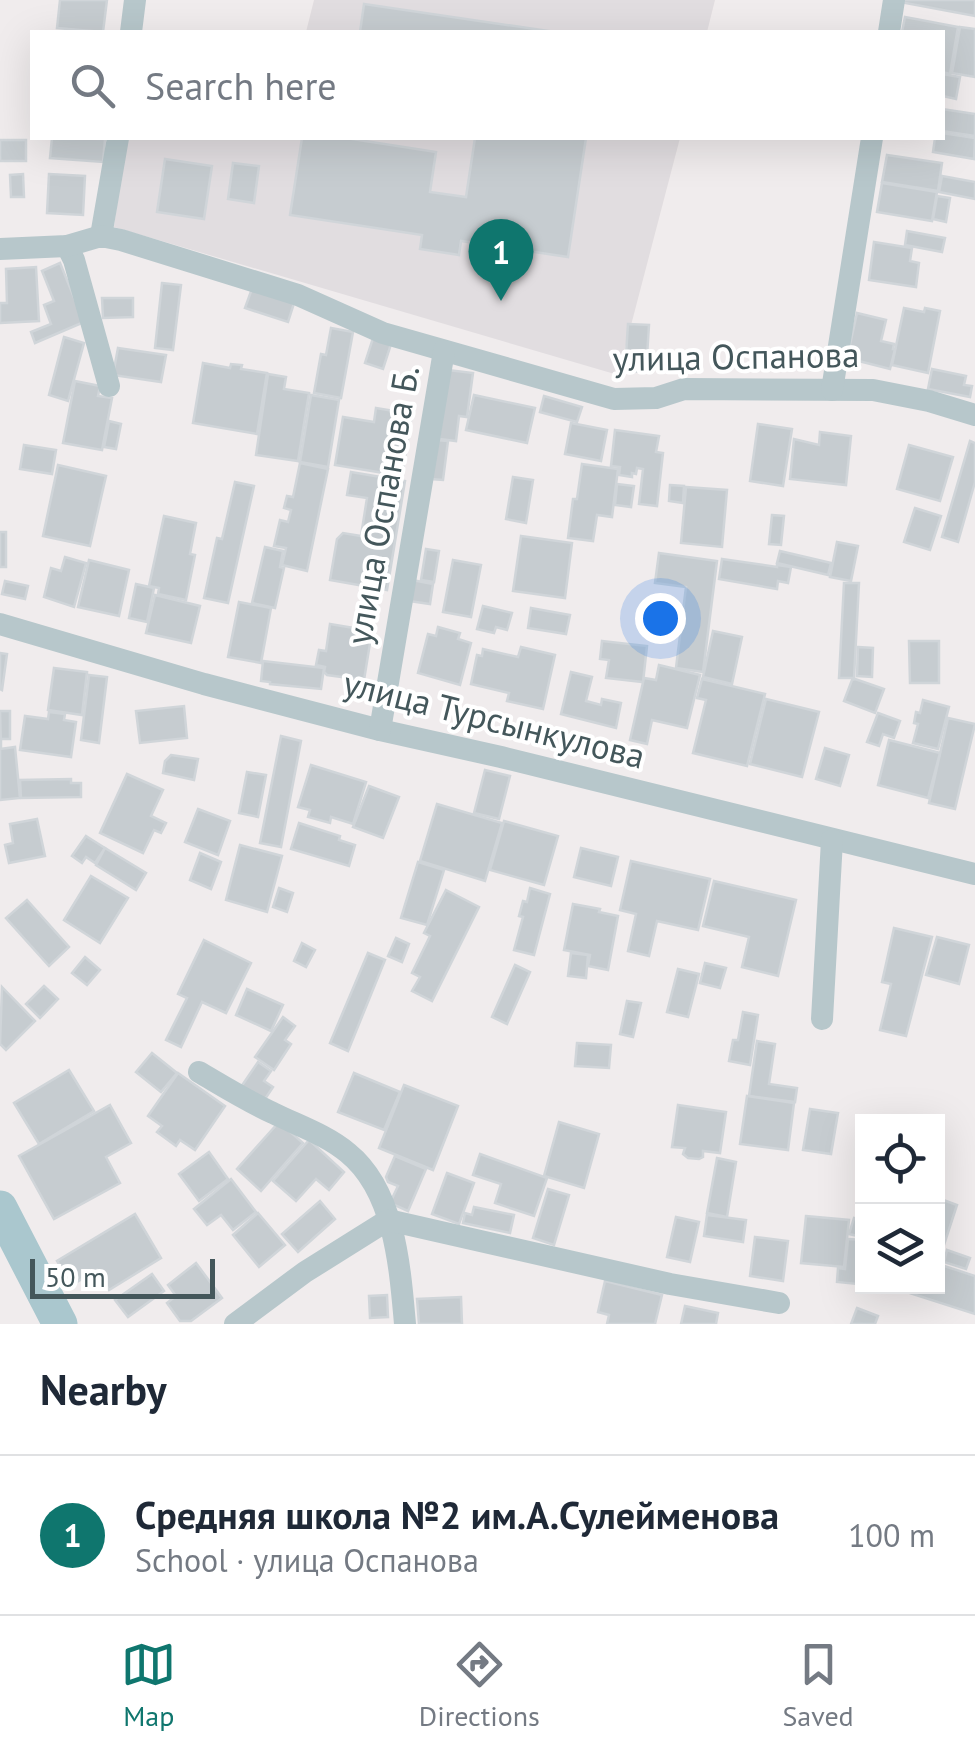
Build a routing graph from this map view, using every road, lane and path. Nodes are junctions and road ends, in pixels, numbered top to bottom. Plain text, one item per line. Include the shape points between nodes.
1 (135, 0) edge
2 (894, 0) edge
3 (131, 30) edge
4 (889, 30) edge
5 (118, 140) edge
6 (872, 140) edge
7 (101, 236) junction
8 (67, 246) junction
9 (0, 250) edge
10 (444, 351) junction
11 (109, 386) dead end
12 (832, 390) junction
13 (975, 415) edge
14 (0, 624) edge
15 (380, 730) junction
16 (832, 840) junction
17 (975, 874) edge
18 (822, 1020) dead end
19 (199, 1072) dead end
20 (0, 1208) edge
21 (388, 1220) junction
22 (780, 1303) dead end
23 (60, 1324) edge
24 (235, 1324) edge
25 (406, 1324) edge

1 - 3 street
2 - 4 street
5 - 7 street
6 - 12 street
7 - 8 street
7 - 10 street, улица Оспанова via 298,295 383,333
8 - 9 street
8 - 11 street
10 - 12 street, улица Оспанова via 614,398 684,390
10 - 15 street, улица Оспанова Б.
12 - 13 street, улица Оспанова via 873,390
14 - 15 street, улица Турсынкулова
15 - 16 street, улица Турсынкулова
16 - 17 street, улица Турсынкулова
16 - 18 street
19 - 21 street via 348,1153 378,1193
20 - 23 main road
21 - 22 street
21 - 24 street
21 - 25 street

